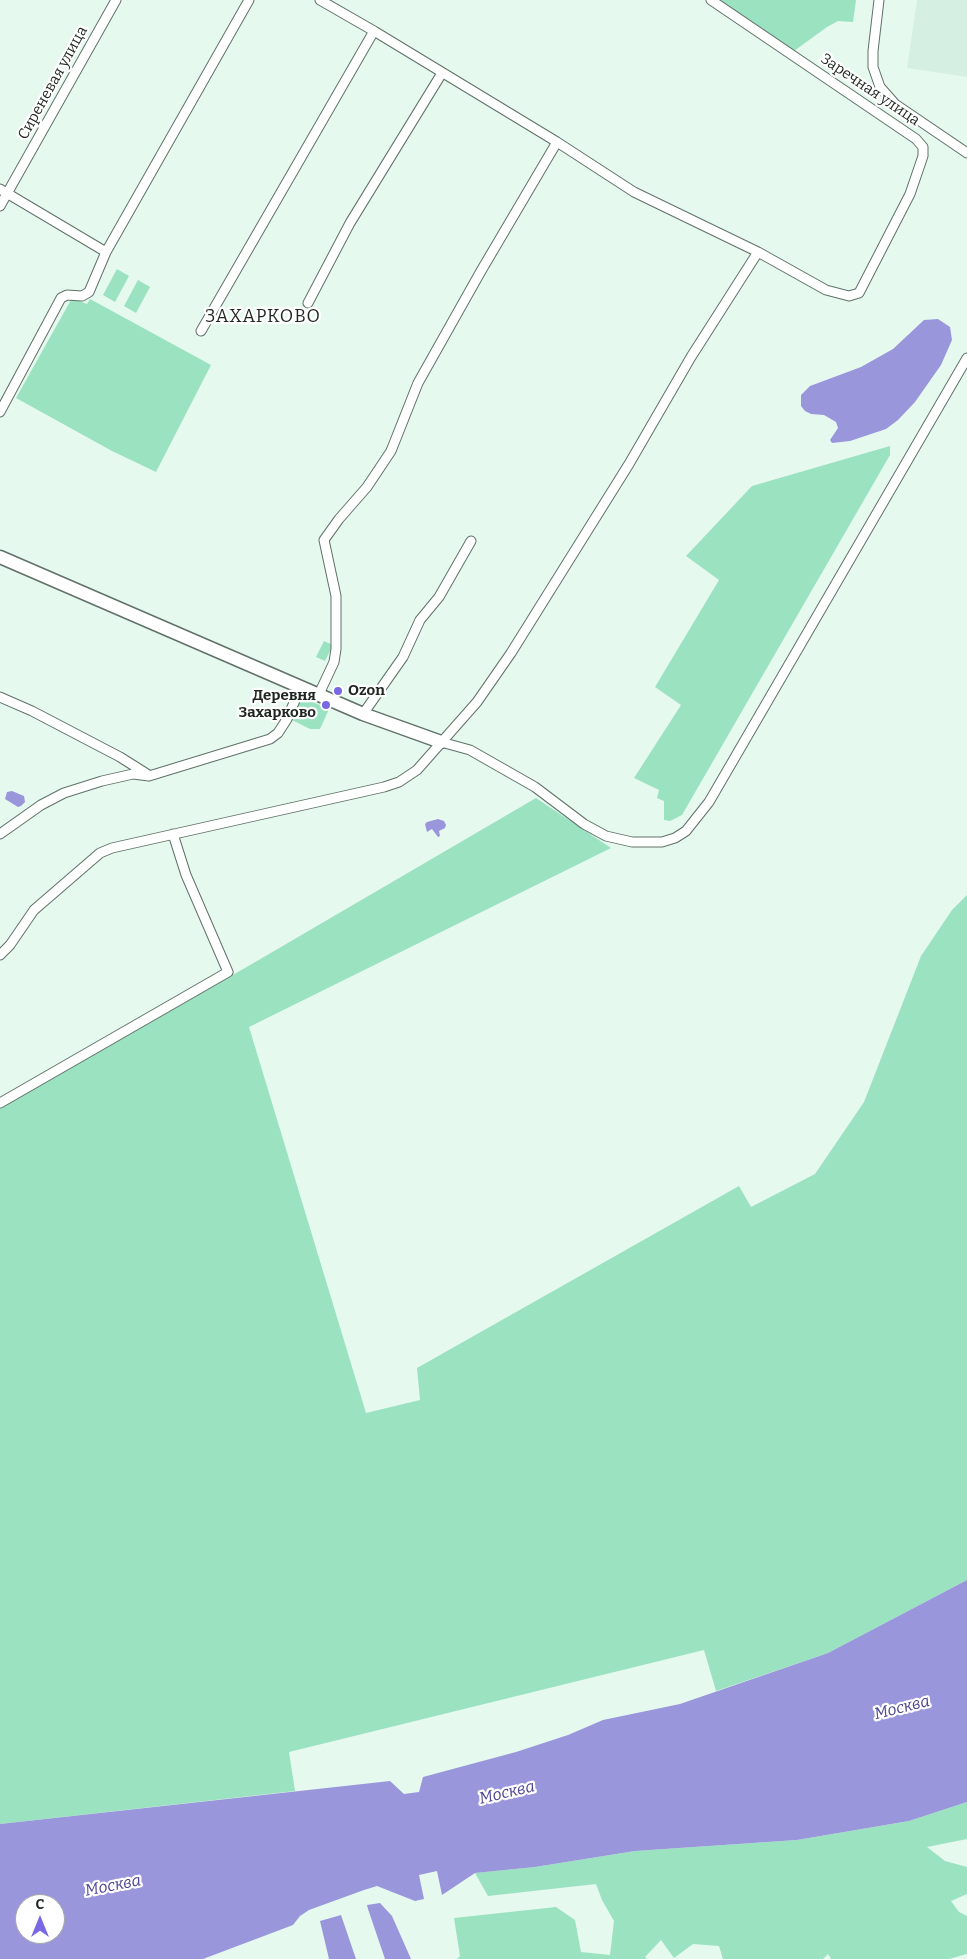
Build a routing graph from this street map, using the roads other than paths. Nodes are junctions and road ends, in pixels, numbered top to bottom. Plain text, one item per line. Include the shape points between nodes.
1 (116, 0) edge
2 (249, 0) edge
3 (320, 0) edge
4 (711, 0) edge
5 (879, 0) edge
6 (374, 30) junction
7 (442, 73) junction
8 (557, 142) junction
9 (967, 153) edge
10 (4, 191) edge
11 (0, 206) edge
12 (106, 252) junction
13 (758, 252) junction
14 (308, 303) dead end
15 (202, 331) dead end
16 (967, 358) edge
17 (0, 412) edge
18 (471, 540) dead end
19 (0, 557) edge
20 (301, 686) junction
21 (319, 694) junction
22 (0, 697) edge
23 (363, 714) junction
24 (441, 742) junction
25 (149, 776) junction
26 (0, 834) edge
27 (174, 834) junction
28 (0, 956) edge
29 (0, 1103) edge

1 - 10 street, Сиреневая улица
2 - 12 street
3 - 6 street
4 - 13 street, Заречная улица via 908,133 923,147 910,194 859,293 849,296 826,290
5 - 9 street via 873,51 880,86 895,104
6 - 7 street
6 - 15 street
7 - 8 street
7 - 14 street via 350,223
8 - 13 street via 634,192
8 - 21 street via 418,383 391,451 324,540 336,596 336,649 334,662
10 - 11 street, Сиреневая улица
10 - 12 street
12 - 17 street via 88,292 82,296 62,298
13 - 24 street via 510,653 477,702
16 - 24 street via 709,802 686,831 662,842 632,842 606,836 535,788 470,750
18 - 23 street via 436,602 420,620 403,657
19 - 20 street
20 - 21 street
20 - 25 street via 288,719 270,739
21 - 23 street
22 - 25 street via 120,757
23 - 24 street
24 - 27 street via 417,770 399,782
25 - 26 street via 133,774 64,793
27 - 28 street via 100,853 34,910
27 - 29 street via 186,875 228,972

